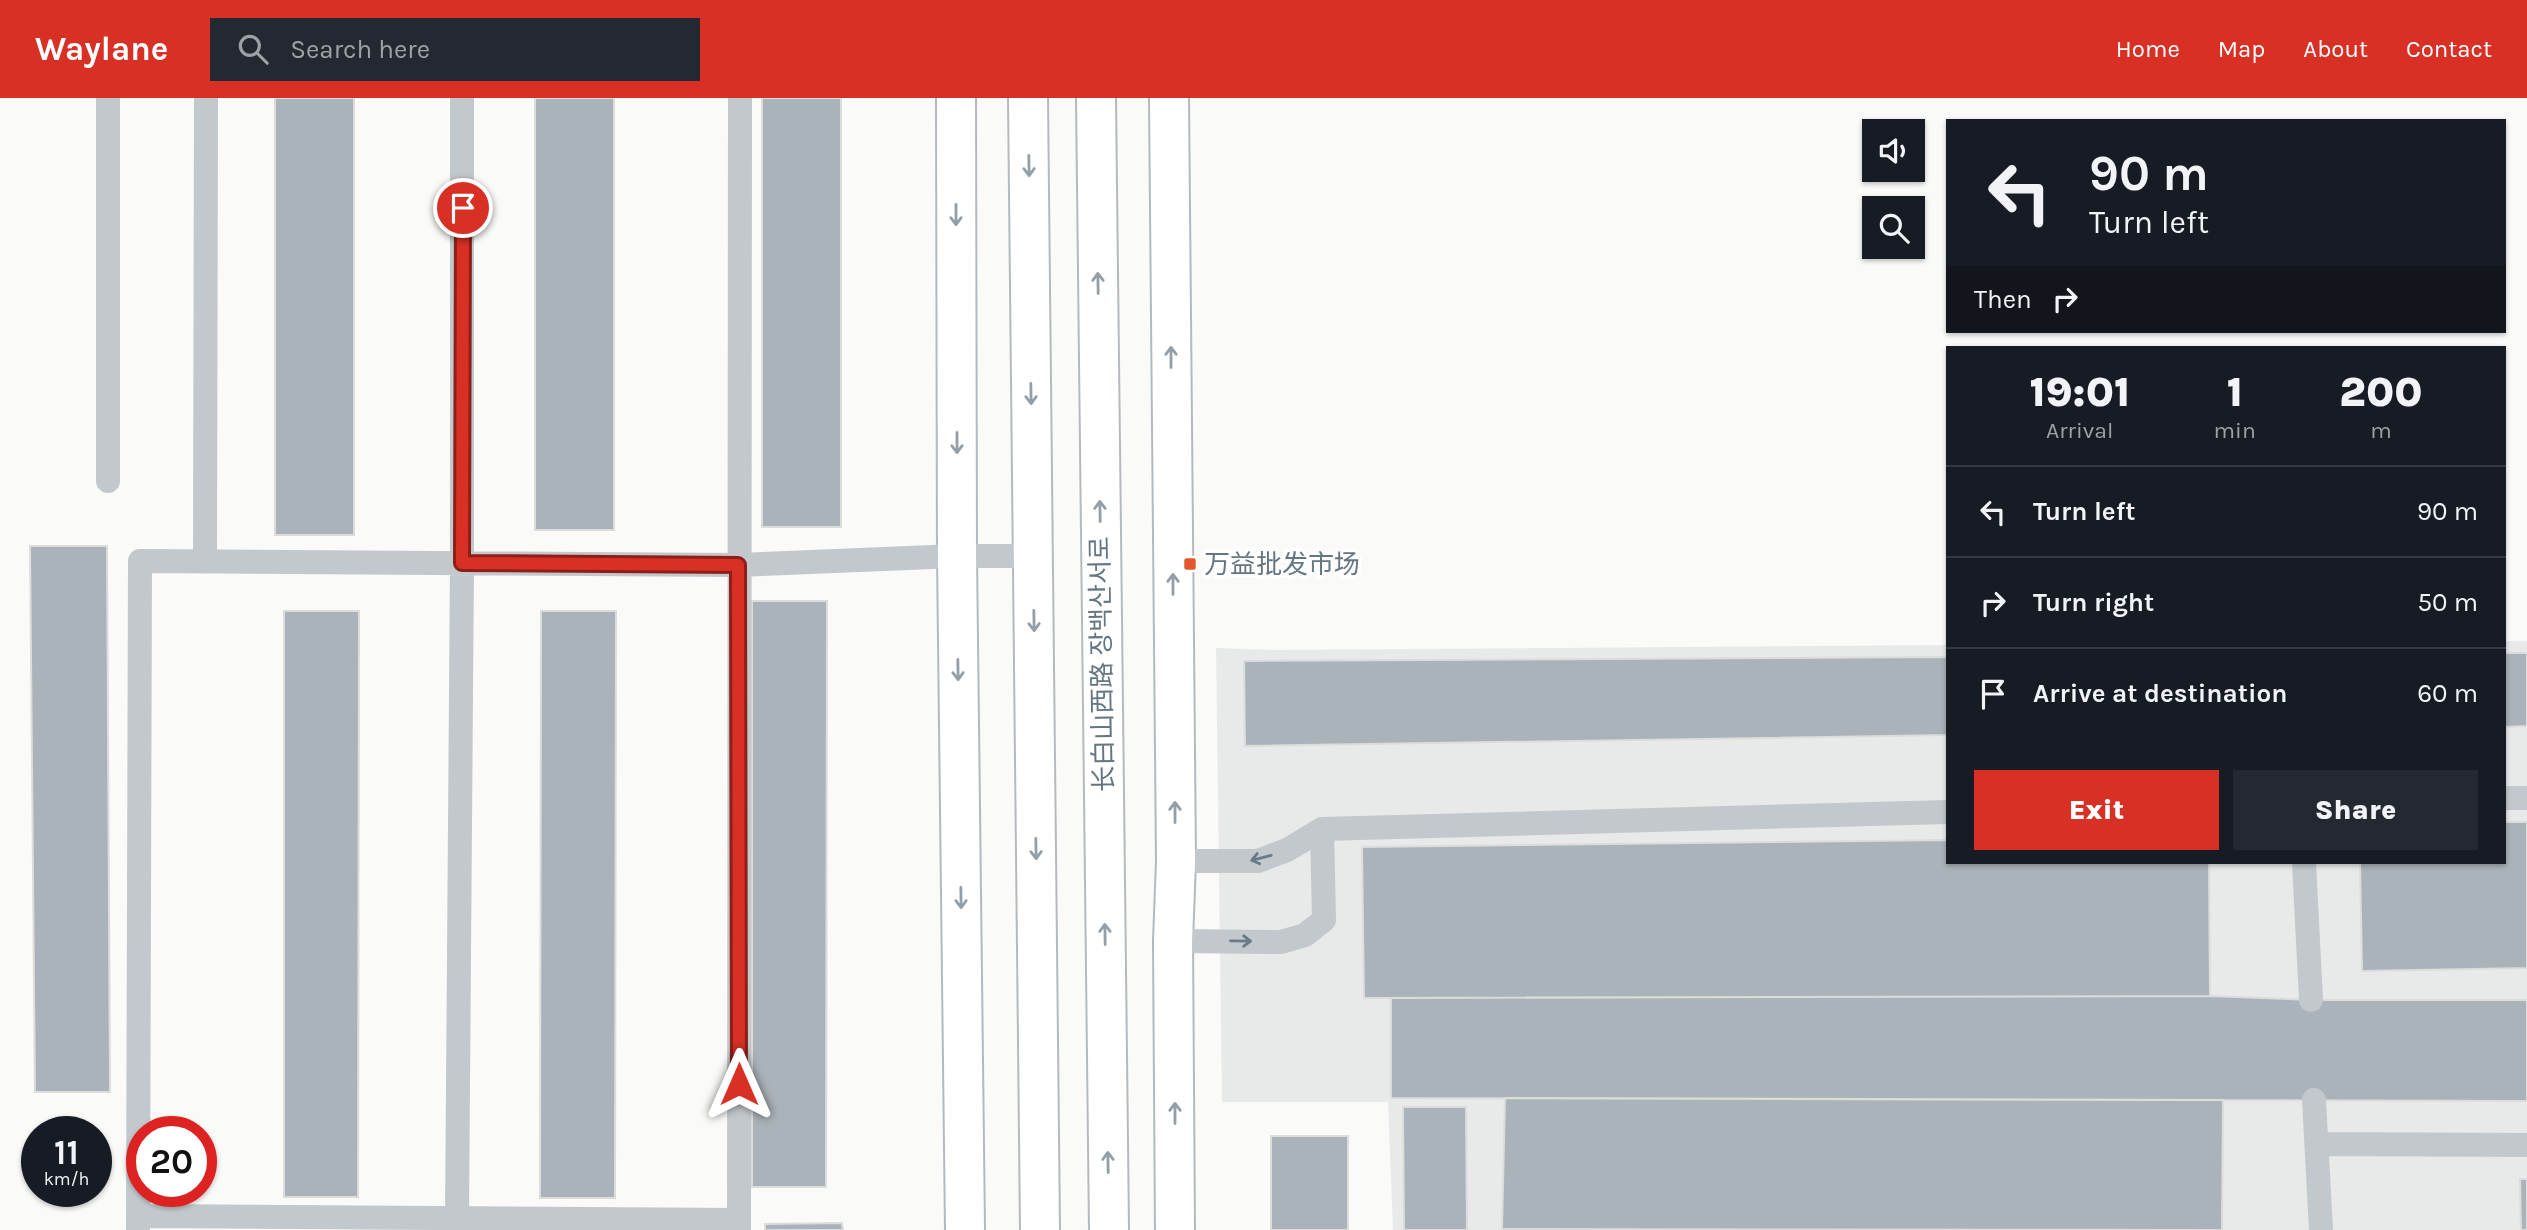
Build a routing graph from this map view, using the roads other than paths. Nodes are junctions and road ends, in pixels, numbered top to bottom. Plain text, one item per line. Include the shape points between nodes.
1 (108, 98) edge
2 (206, 98) edge
3 (463, 98) edge
4 (740, 98) edge
5 (956, 98) edge
6 (1028, 98) edge
7 (1096, 98) edge
8 (1169, 98) edge
9 (108, 481) dead end
10 (957, 556) junction
11 (1033, 556) junction
12 (205, 561) junction
13 (462, 563) junction
14 (738, 565) junction
15 (2506, 798) edge
16 (2527, 798) edge
17 (1946, 812) edge
18 (1322, 829) junction
19 (1175, 861) junction
20 (2304, 864) edge
21 (1173, 941) junction
22 (2311, 1000) dead end
23 (2314, 1100) dead end
24 (2317, 1144) junction
25 (2527, 1145) edge
26 (457, 1218) junction
27 (138, 1223) edge
28 (642, 1225) edge
29 (739, 1225) edge
30 (965, 1230) edge
31 (1041, 1230) edge
32 (1109, 1230) edge
33 (1175, 1230) edge
34 (2321, 1230) edge

1 - 9 lane
2 - 12 lane
3 - 13 lane
4 - 14 lane
5 -> 10 street
6 -> 11 street
32 -> 7 street, 长白山西路 장백산서로
19 -> 8 street
10 - 11 lane
10 - 14 lane
10 -> 30 street
11 -> 31 street
12 - 13 lane
12 - 27 lane via 140,561
13 - 14 lane
13 - 26 lane
14 - 29 lane
15 - 16 lane
17 - 18 lane
18 -> 19 lane via 1258,861
21 -> 18 lane via 1281,942 1305,935 1324,920
19 - 21 street
20 - 22 lane
33 -> 21 street
23 - 24 lane
24 - 25 lane
24 - 34 lane
26 - 27 lane
26 - 28 lane
28 - 29 lane

